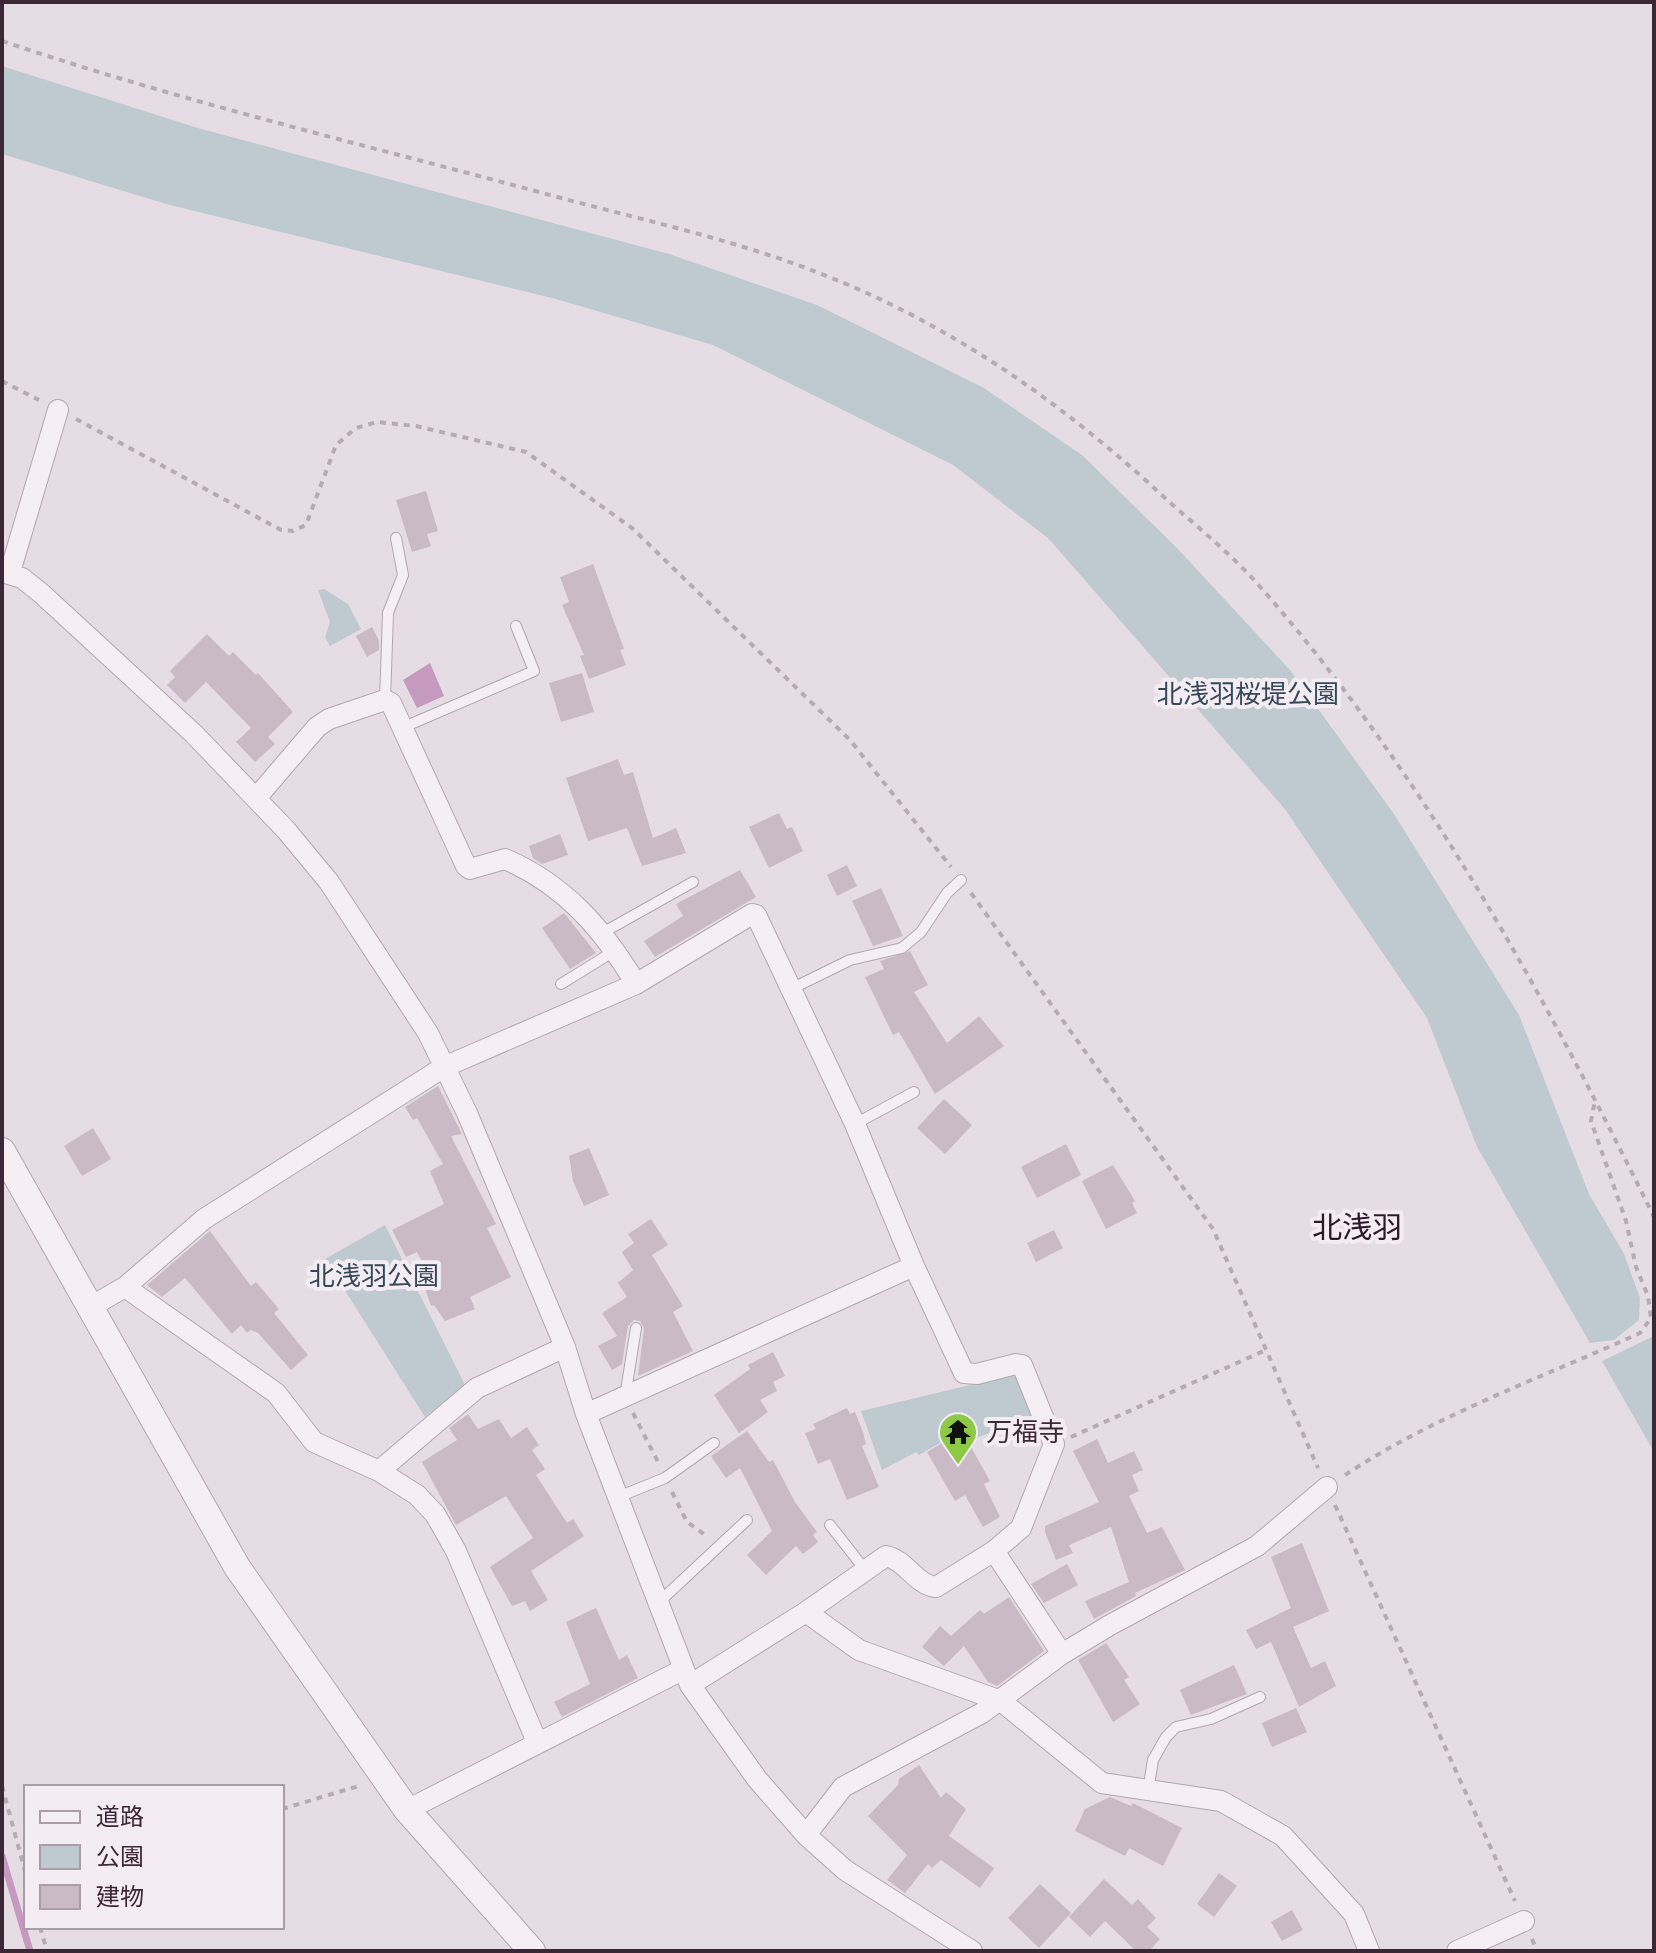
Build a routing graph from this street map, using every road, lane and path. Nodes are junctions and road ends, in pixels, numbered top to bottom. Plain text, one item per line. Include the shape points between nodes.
1 (2, 41) edge
2 (2, 381) edge
3 (58, 410) junction
4 (396, 538) dead end
5 (6, 572) edge
6 (516, 626) dead end
7 (385, 700) junction
8 (404, 727) junction
9 (257, 797) junction
10 (961, 880) junction
11 (693, 882) dead end
12 (604, 932) junction
13 (616, 950) junction
14 (561, 984) dead end
15 (636, 984) junction
16 (793, 988) junction
17 (444, 1067) junction
18 (914, 1092) dead end
19 (1595, 1098) junction
20 (855, 1124) junction
21 (2, 1151) edge
22 (1654, 1217) edge
23 (914, 1266) junction
24 (125, 1287) junction
25 (90, 1307) junction
26 (636, 1328) dead end
27 (565, 1347) junction
28 (1266, 1350) junction
29 (625, 1397) junction
30 (586, 1414) junction
31 (714, 1443) dead end
32 (1054, 1444) junction
33 (379, 1471) junction
34 (1327, 1487) junction
35 (618, 1497) junction
36 (747, 1520) dead end
37 (830, 1525) dead end
38 (994, 1551) junction
39 (866, 1571) junction
40 (658, 1603) junction
41 (806, 1612) junction
42 (1062, 1654) junction
43 (687, 1677) junction
44 (1260, 1697) dead end
45 (1001, 1701) junction
46 (537, 1742) junction
47 (383, 1779) junction
48 (2, 1786) edge
49 (1148, 1791) junction
50 (284, 1808) edge
51 (407, 1810) junction
52 (806, 1835) junction
53 (24, 1866) edge
54 (1524, 1921) junction
55 (41, 1929) edge
56 (47, 1951) edge
57 (532, 1951) edge
58 (972, 1951) edge
59 (1369, 1951) edge
60 (1457, 1951) edge
61 (1537, 1951) edge

1 - 19 path via 277,123 750,249 924,319 1026,384 1111,449 1250,576 1280,611 1434,819 1519,957
2 - 3 path
3 - 5 street
3 - 10 path via 281,530 306,525 336,445 356,428 377,422 416,426 526,452 632,528 850,740
4 - 7 lane via 403,575 388,613
5 - 9 street via 42,594
6 - 8 lane via 534,671
7 - 8 street
7 - 9 street via 317,727
8 - 12 street via 466,866 505,859 516,864 559,890
9 - 17 street via 329,882 428,1033
10 - 16 lane via 902,948 850,960
10 - 28 path via 1213,1229
11 - 12 lane
12 - 13 street
13 - 14 lane
13 - 15 street
15 - 16 street via 752,914
15 - 17 street
16 - 20 street
17 - 24 street via 204,1219
17 - 27 street
18 - 20 lane
19 - 22 path
19 - 34 path via 1591,1121 1626,1221 1651,1318 1640,1333 1378,1453
20 - 23 street
21 - 25 street
23 - 29 street
23 - 32 street via 964,1373 1022,1365
24 - 25 street
24 - 33 street via 276,1393 314,1442
25 - 47 street via 237,1567
26 - 29 lane
27 - 30 street
27 - 33 street via 477,1388
28 - 32 path
28 - 34 path
29 - 30 street
30 - 35 street
31 - 35 lane via 665,1478
32 - 38 street via 1021,1528
33 - 46 street via 417,1495 435,1514 456,1551
34 - 42 street via 1257,1546
34 - 54 path
35 - 40 street
36 - 40 lane
37 - 39 lane
38 - 39 street via 936,1587 886,1556
38 - 42 street
39 - 41 street
40 - 43 street
41 - 43 street
41 - 45 street via 859,1650
42 - 45 street
43 - 46 street
43 - 52 street via 757,1779
44 - 49 lane via 1211,1719 1176,1727 1153,1760
45 - 49 street via 1102,1783
45 - 52 street via 843,1787
46 - 51 street
47 - 50 path
47 - 51 street
48 - 53 path
49 - 59 street via 1221,1801 1283,1836 1354,1914
51 - 57 street
52 - 58 street via 845,1870
54 - 60 street
54 - 61 path
55 - 56 path

